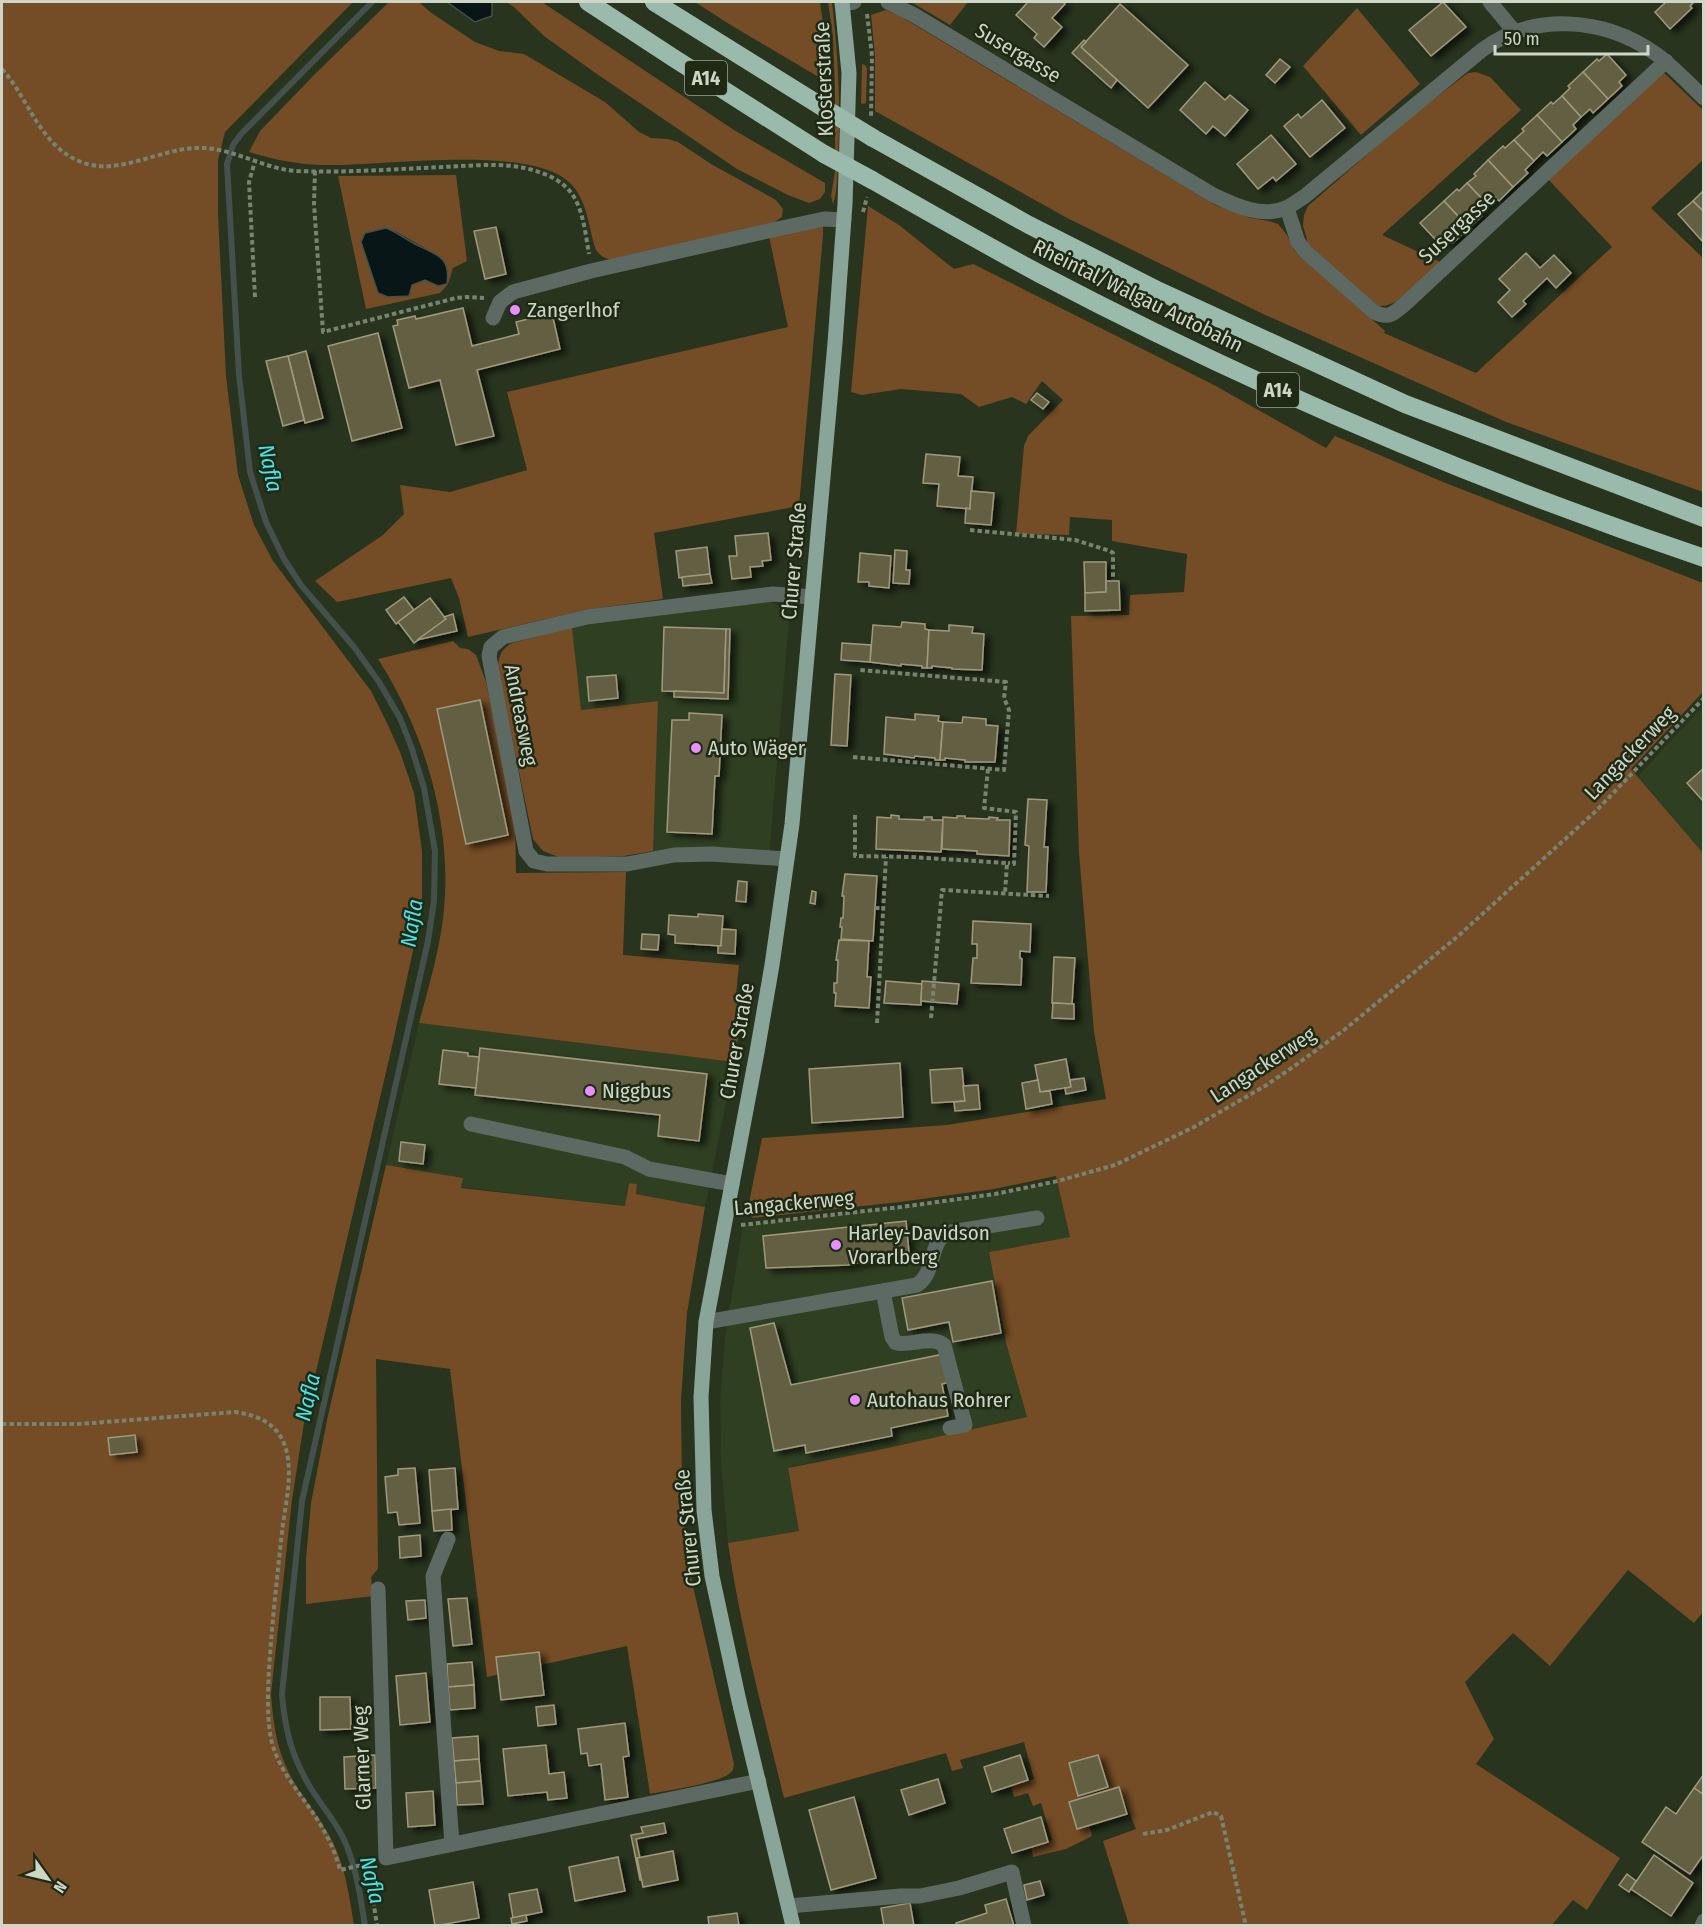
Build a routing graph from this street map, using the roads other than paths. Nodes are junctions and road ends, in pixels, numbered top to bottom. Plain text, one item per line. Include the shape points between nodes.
1 (588, 2) edge
2 (654, 2) edge
3 (846, 2) edge
4 (888, 2) edge
5 (1490, 2) edge
6 (1515, 31) junction
7 (1665, 61) junction
8 (1704, 98) edge
9 (848, 155) joint
10 (1287, 208) junction
11 (844, 220) junction
12 (493, 318) dead end
13 (1704, 518) edge
14 (1704, 558) edge
15 (812, 597) junction
16 (787, 859) junction
17 (471, 1124) dead end
18 (732, 1184) junction
19 (1037, 1218) dead end
20 (883, 1291) junction
21 (706, 1322) junction
22 (950, 1428) dead end
23 (448, 1539) dead end
24 (378, 1589) dead end
25 (759, 1781) junction
26 (452, 1844) junction
27 (789, 1906) junction
28 (1704, 1921) edge
29 (793, 1926) edge
30 (1024, 1926) edge
31 (1702, 1926) edge

1 - 14 highway, Rheintal/Walgau Autobahn / A14, bridge via 824,154 1041,275 1269,385 1461,468
2 - 13 highway, Rheintal/Walgau Autobahn / A14, bridge via 873,138 1029,225 1159,291 1384,394
3 - 9 main road, Klosterstraße
4 - 10 street, Susergasse via 1213,195 1254,211
5 - 6 street
6 - 7 street via 1554,24 1580,25 1610,31
6 - 10 street via 1493,41
7 - 8 street
7 - 10 street, Susergasse via 1390,315 1374,312 1306,252
9 - 11 main road, Churer Straße
11 - 12 street via 824,219 513,292 500,302
11 - 15 main road, Churer Straße
15 - 16 main road, Churer Straße
15 - 16 street, Andreasweg via 773,594 587,617 503,638 491,647 489,656 526,851 534,861 627,864 674,855 711,854
16 - 18 main road, Churer Straße
17 - 18 street via 626,1158 649,1169
18 - 21 main road, Churer Straße
19 - 20 street via 945,1233 939,1238 925,1280
20 - 21 street
20 - 22 street via 896,1343 933,1340 944,1345 965,1425
21 - 25 main road, Churer Straße via 701,1397 704,1510 718,1606
23 - 26 street via 433,1576
24 - 26 street, Glarner Weg via 386,1858
25 - 26 street, Glarner Weg
25 - 27 main road, Churer Straße
27 - 29 main road, Churer Straße
27 - 30 street via 929,1894 1012,1872
28 - 31 street

